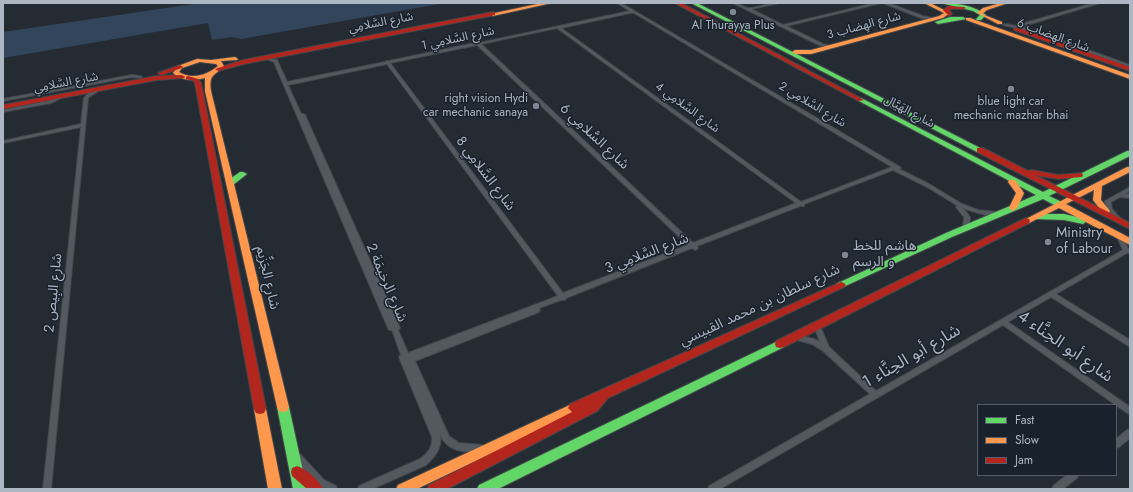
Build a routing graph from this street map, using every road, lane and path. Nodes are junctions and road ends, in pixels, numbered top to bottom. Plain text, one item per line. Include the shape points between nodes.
1 (533, 3) edge
2 (550, 3) edge
3 (617, 3) edge
4 (677, 3) edge
5 (693, 3) edge
6 (735, 3) edge
7 (777, 3) edge
8 (879, 3) edge
9 (885, 3) edge
10 (926, 3) edge
11 (994, 3) edge
12 (1006, 3) edge
13 (1098, 3) edge
14 (966, 8) junction
15 (748, 9) junction
16 (945, 9) edge
17 (632, 12) junction
18 (981, 14) junction
19 (928, 19) junction
20 (965, 19) junction
21 (1005, 25) junction
22 (783, 26) junction
23 (559, 27) junction
24 (1025, 27) junction
25 (735, 38) dead end
26 (747, 40) junction
27 (478, 44) junction
28 (823, 49) junction
29 (285, 54) junction
30 (782, 57) junction
31 (266, 58) junction
32 (214, 60) junction
33 (388, 63) junction
34 (815, 65) junction
35 (1130, 66) edge
36 (180, 67) junction
37 (1130, 69) edge
38 (214, 72) junction
39 (185, 77) junction
40 (1130, 77) edge
41 (288, 83) junction
42 (101, 89) junction
43 (75, 94) junction
44 (62, 96) junction
45 (86, 98) junction
46 (3, 102) edge
47 (3, 108) edge
48 (3, 111) edge
49 (83, 125) junction
50 (3, 142) edge
51 (1130, 153) edge
52 (320, 157) junction
53 (1130, 158) edge
54 (1013, 166) junction
55 (896, 168) junction
56 (1130, 169) edge
57 (242, 174) dead end
58 (1088, 174) junction
59 (1008, 178) junction
60 (230, 183) junction
61 (1098, 185) junction
62 (1057, 189) junction
63 (1130, 189) edge
64 (1118, 195) junction
65 (1042, 196) junction
66 (1069, 196) junction
67 (1130, 196) edge
68 (1055, 202) junction
69 (802, 205) junction
70 (1012, 208) junction
71 (1098, 210) junction
72 (998, 214) junction
73 (1032, 218) junction
74 (1084, 218) junction
75 (1113, 218) junction
76 (1126, 224) edge
77 (966, 228) junction
78 (1106, 230) junction
79 (1120, 237) junction
80 (1130, 242) edge
81 (979, 244) junction
82 (694, 247) junction
83 (1128, 251) edge
84 (1051, 294) junction
85 (563, 298) junction
86 (1003, 322) junction
87 (817, 326) junction
88 (795, 337) junction
89 (1130, 344) edge
90 (826, 349) junction
91 (408, 358) junction
92 (605, 393) junction
93 (876, 395) junction
94 (1130, 411) edge
95 (1130, 433) edge
96 (1117, 443) edge
97 (483, 450) junction
98 (294, 454) junction
99 (297, 472) junction
100 (1073, 476) edge
101 (47, 489) edge
102 (276, 489) edge
103 (300, 489) edge
104 (316, 489) edge
105 (333, 489) edge
106 (362, 489) edge
107 (403, 489) edge
108 (434, 489) edge
109 (484, 489) edge
110 (712, 489) edge
111 (1056, 489) edge

1 - 32 street, شارع السَّلامِي via 238,59
2 - 29 street, شارع السَّلامِي
3 - 17 street, شارع السَّلامِي 2
4 - 26 street, شارع الهَيَّال
5 - 30 street, شارع الهَيَّال
6 - 15 street
7 - 15 street
8 - 22 street
9 - 19 street
10 - 16 street
11 - 14 street
12 - 18 street via 986,8
13 - 24 street
14 - 16 street, شارع الهِضاب 3
14 - 18 street, شارع الهِضاب 6
15 - 22 street
16 - 19 street, شارع الهِضاب 3
16 - 20 street, شارع الهِضاب 6
17 - 23 street, شارع السَّلامِي 1
17 - 55 street, شارع السَّلامِي 2
17 - 55 street, شارع السَّلامِي 2
18 - 20 street via 979,19
18 - 21 street, شارع الهِضاب 6
19 - 28 street, شارع الهِضاب 3
20 - 28 street, شارع الهِضاب 3 via 947,19
20 - 40 street, شارع الهِضاب 6
21 - 24 street
21 - 37 street, شارع الهِضاب 6
22 - 28 street
23 - 27 street, شارع السَّلامِي 1
23 - 69 street, شارع السَّلامِي 4
24 - 35 street
25 - 26 street
26 - 30 street, شارع الهَيَّال
27 - 33 street, شارع السَّلامِي 1
27 - 82 street, شارع السَّلامِي 6
28 - 30 street, شارع الهِضاب 3
28 - 34 street, شارع الهِضاب 3 via 811,58
29 - 31 street, شارع السَّلامِي
29 - 41 street, شارع الرخيمَة 2 via 279,60
30 - 34 street, شارع الهَيَّال
30 - 59 street, شارع الهَيَّال
31 - 38 street, شارع السَّلامِي via 234,64
31 - 41 street, شارع الرخيمَة 2 via 275,60
32 - 36 street, شارع السَّلامِي via 199,60
32 - 38 street via 221,64
33 - 41 street, شارع السَّلامِي 1
33 - 85 street, شارع السَّلامِي 8
34 - 54 street, شارع الهَيَّال
36 - 39 street via 176,73
36 - 46 street, شارع السَّلامِي via 140,77
38 - 39 street, شارع السَّلامِي
38 - 60 street, شارع الجَزِّيم via 207,81 208,91
39 - 42 street, شارع السَّلامِي via 161,77
39 - 102 street via 198,83
41 - 52 street, شارع الرخيمَة 2
42 - 43 street, شارع السَّلامِي
42 - 45 street
43 - 44 street, شارع السَّلامِي
43 - 45 street
44 - 47 street, شارع السَّلامِي
44 - 48 street via 49,102
45 - 49 street, شارع البِيص 2
49 - 50 street
49 - 101 street, شارع البِيص 2
51 - 58 street, شارع سلطان بن محمد القبيسي
52 - 91 street, شارع الرخيمَة 2
52 - 91 street, شارع الرخيمَة 2 via 390,325
53 - 66 street via 1073,188
54 - 58 street via 1058,177
54 - 62 street, شارع الهَيَّال
55 - 69 street, شارع السَّلامِي 3
55 - 72 street via 971,211
55 - 77 street, شارع السَّلامِي 2 via 960,207 967,217
56 - 61 street
57 - 60 street
58 - 62 street, شارع سلطان بن محمد القبيسي
59 - 65 street, شارع الهَيَّال
59 - 70 street via 1020,193
60 - 98 street, شارع الجَزِّيم
61 - 66 street
61 - 75 street via 1097,200
62 - 65 street, شارع سلطان بن محمد القبيسي
62 - 66 street, شارع الهَيَّال
62 - 68 street
63 - 64 street
64 - 67 street
64 - 76 street via 1109,199 1107,204
65 - 68 street, شارع الهَيَّال
65 - 70 street, شارع سلطان بن محمد القبيسي
66 - 68 street
66 - 71 street, شارع الهَيَّال
68 - 73 street
68 - 74 street, شارع الهَيَّال
68 - 81 street via 978,239
69 - 82 street, شارع السَّلامِي 3
70 - 72 street, شارع سلطان بن محمد القبيسي
71 - 74 street via 1082,204 1074,205
71 - 75 street, شارع الهَيَّال
72 - 77 street, شارع سلطان بن محمد القبيسي
73 - 78 street via 1075,219
73 - 81 street
74 - 78 street, شارع الهَيَّال
75 - 76 street, شارع الهَيَّال
77 - 92 street, شارع سلطان بن محمد القبيسي
78 - 79 street, شارع الهَيَّال
79 - 80 street, شارع الهَيَّال
79 - 83 street, شارع أبو الحِنَّاء 1
81 - 87 street
82 - 85 street, شارع السَّلامِي 3
83 - 84 street, شارع أبو الحِنَّاء 1
84 - 86 street, شارع أبو الحِنَّاء 1
84 - 89 street
85 - 91 street, شارع السَّلامِي 3
86 - 93 street, شارع أبو الحِنَّاء 1
86 - 94 street, شارع أبو الحِنَّاء 4
87 - 88 street
87 - 90 street
88 - 90 street via 814,342
88 - 109 street
90 - 93 street
91 - 97 street, شارع الرخيمَة 2 via 446,439 458,447
91 - 106 street, شارع الرخيمَة 2 via 435,432 436,447 423,462
92 - 97 street, شارع سلطان بن محمد القبيسي
92 - 108 street via 593,407
93 - 110 street, شارع أبو الحِنَّاء 1
95 - 96 street
97 - 107 street, شارع سلطان بن محمد القبيسي
98 - 99 street, شارع الجَزِّيم
98 - 105 street via 321,483
99 - 103 street, شارع الجَزِّيم
99 - 104 street
100 - 111 street

